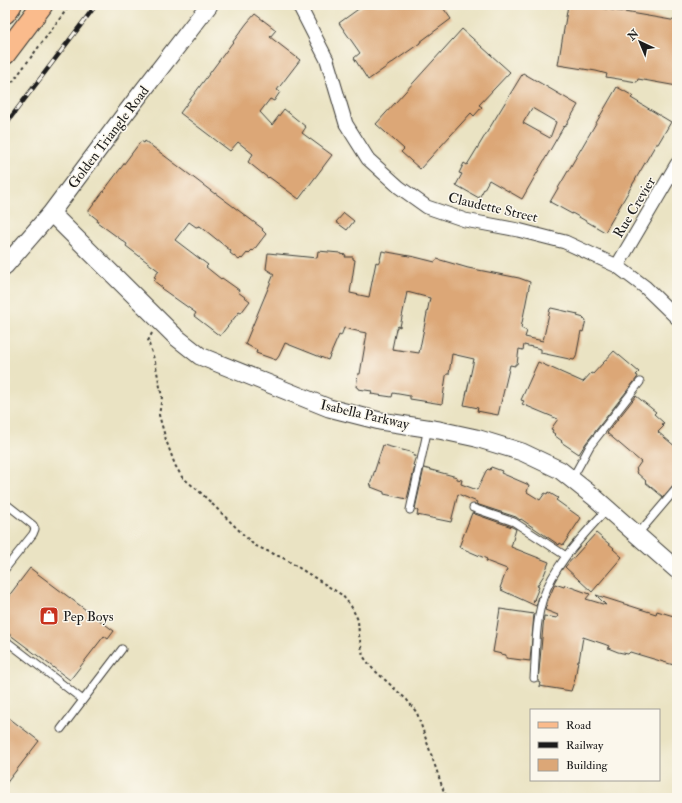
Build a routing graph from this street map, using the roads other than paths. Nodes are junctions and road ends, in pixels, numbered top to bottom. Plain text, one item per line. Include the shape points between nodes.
1 (11, 5) edge
2 (42, 5) edge
3 (208, 5) edge
4 (297, 5) edge
5 (5, 13) edge
6 (5, 54) edge
7 (677, 164) edge
8 (52, 213) junction
9 (5, 266) edge
10 (617, 266) junction
11 (677, 318) edge
12 (640, 382) dead end
13 (428, 428) junction
14 (572, 480) junction
15 (677, 488) edge
16 (5, 503) edge
17 (473, 508) dead end
18 (607, 509) junction
19 (410, 510) dead end
20 (637, 535) junction
21 (566, 556) junction
22 (5, 570) edge
23 (677, 570) edge
24 (5, 640) edge
25 (122, 649) dead end
26 (534, 678) dead end
27 (83, 700) junction
28 (61, 729) dead end

1 - 5 main road
2 - 6 main road
3 - 8 street, Golden Triangle Road
4 - 10 street, Claudette Street via 327,60 346,124 368,159 399,187 427,207 465,220 566,242
7 - 10 street, Rue Crevier
8 - 9 street, Golden Triangle Road
8 - 13 street, Isabella Parkway via 176,336 200,356 329,408
10 - 11 street, Claudette Street
12 - 14 lane via 590,446
13 - 14 street, Isabella Parkway via 476,438 522,452 560,470
13 - 19 lane
14 - 18 street, Isabella Parkway
15 - 20 lane
16 - 22 lane via 35,529
17 - 21 lane via 514,522
18 - 20 street, Isabella Parkway
18 - 21 lane
20 - 23 street, Isabella Parkway
21 - 26 lane via 543,598 538,623
24 - 27 lane
25 - 27 lane
27 - 28 lane

